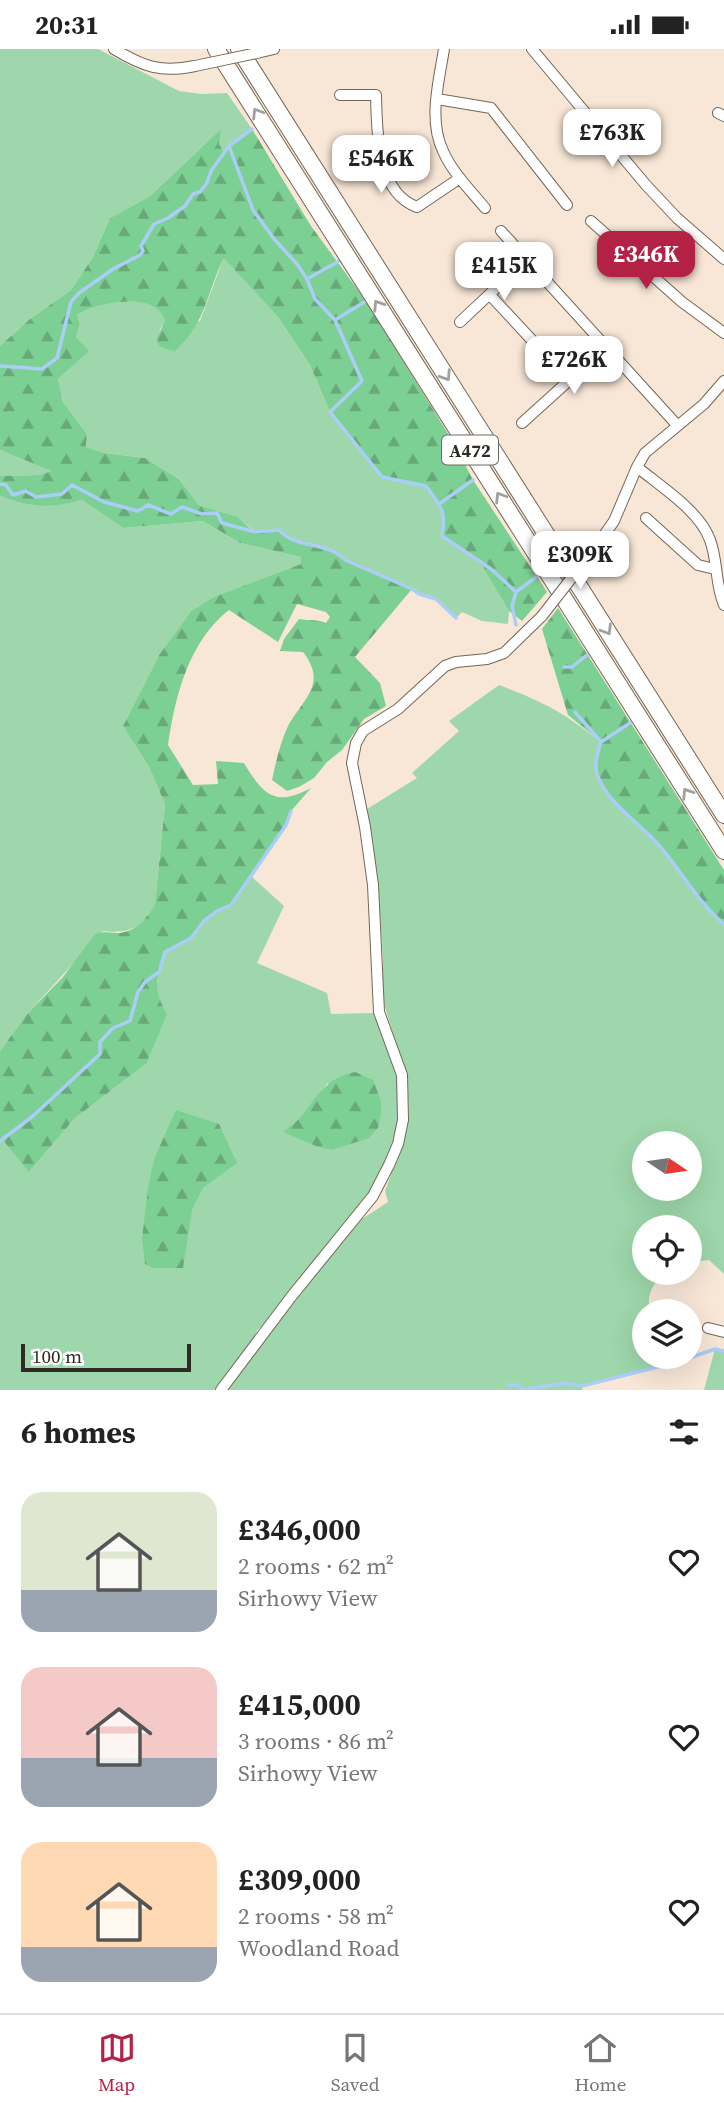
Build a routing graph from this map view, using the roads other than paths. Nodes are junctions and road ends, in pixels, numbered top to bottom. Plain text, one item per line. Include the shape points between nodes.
1 (114, 49) edge
2 (216, 49) edge
3 (239, 49) edge
4 (274, 49) edge
5 (444, 49) edge
6 (532, 49) edge
7 (340, 95) dead end
8 (437, 99) junction
9 (460, 178) junction
10 (567, 205) dead end
11 (485, 208) dead end
12 (591, 222) dead end
13 (501, 231) dead end
14 (724, 259) edge
15 (527, 260) junction
16 (490, 295) junction
17 (460, 322) dead end
18 (724, 333) edge
19 (606, 347) junction
20 (569, 380) junction
21 (724, 381) edge
22 (522, 423) dead end
23 (677, 425) junction
24 (637, 467) junction
25 (646, 518) dead end
26 (715, 569) junction
27 (724, 605) edge
28 (724, 815) edge
29 (724, 851) edge
30 (708, 1328) dead end
31 (724, 1332) edge
32 (221, 1390) edge

1 - 4 street, bridge via 150,68 176,70
29 -> 2 main road, A472
3 -> 28 main road, A472
5 - 8 street
6 - 14 street via 646,185
7 - 9 street via 376,95 377,135 387,175 409,204 417,207
8 - 9 street via 439,141
8 - 10 street via 491,108
9 - 11 street
12 - 18 street
13 - 15 street
15 - 16 street
15 - 19 street
16 - 17 street
16 - 20 street
19 - 20 street
19 - 23 street
20 - 22 street
21 - 23 street
23 - 24 street via 645,453
24 - 26 street via 699,519 710,540
24 - 32 street, bridge via 614,521 595,548 542,615 504,653 445,666 398,709 363,731 356,743 352,764 373,885 379,1012 402,1075 403,1121 398,1144 373,1196
25 - 26 street via 698,565
26 - 27 street
30 - 31 street

